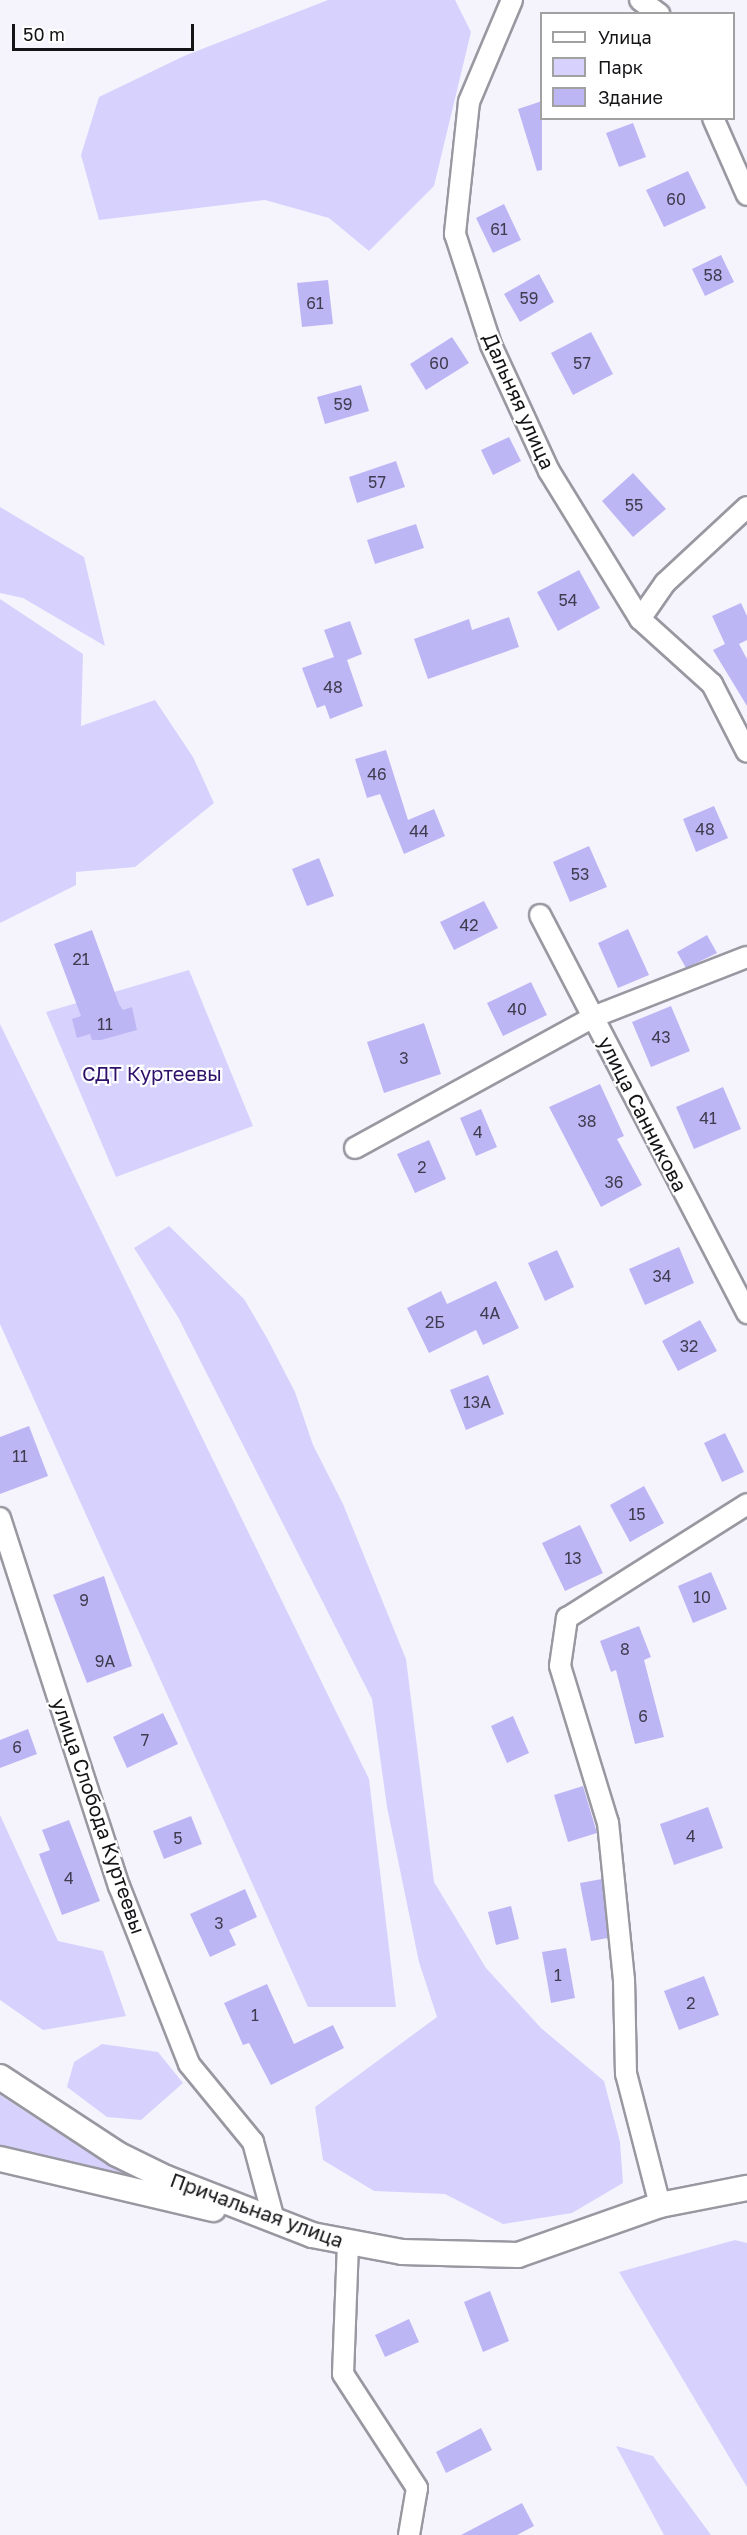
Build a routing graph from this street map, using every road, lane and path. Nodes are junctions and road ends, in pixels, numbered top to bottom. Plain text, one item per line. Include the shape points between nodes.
1 (512, 0) edge
2 (640, 0) edge
3 (656, 12) edge
4 (714, 120) edge
5 (747, 195) edge
6 (747, 507) edge
7 (640, 619) junction
8 (747, 752) edge
9 (540, 915) dead end
10 (747, 957) edge
11 (593, 1017) junction
12 (356, 1149) dead end
13 (747, 1313) edge
14 (747, 1504) edge
15 (0, 1518) edge
16 (0, 2077) edge
17 (0, 2159) edge
18 (747, 2188) edge
19 (660, 2205) junction
20 (274, 2220) junction
21 (348, 2244) junction
22 (409, 2535) edge

1 - 7 street, Дальняя улица via 469,102 454,234 491,345 549,471
2 - 3 street
4 - 5 street
6 - 7 street via 665,583
7 - 8 street, Дальняя улица via 712,684
9 - 11 street, улица Санникова
10 - 11 street
11 - 12 street
11 - 13 street, улица Санникова
14 - 19 street via 567,1618 560,1666 608,1823 624,1980 626,2074
15 - 20 street, улица Слобода Куртеевы via 119,1886 189,2064 224,2101 253,2142
16 - 20 street, Причальная улица via 117,2154
17 - 20 street
18 - 19 street, Причальная улица
19 - 21 street, Причальная улица via 518,2255 455,2257
20 - 21 street, Причальная улица
21 - 22 street via 343,2374 417,2488

